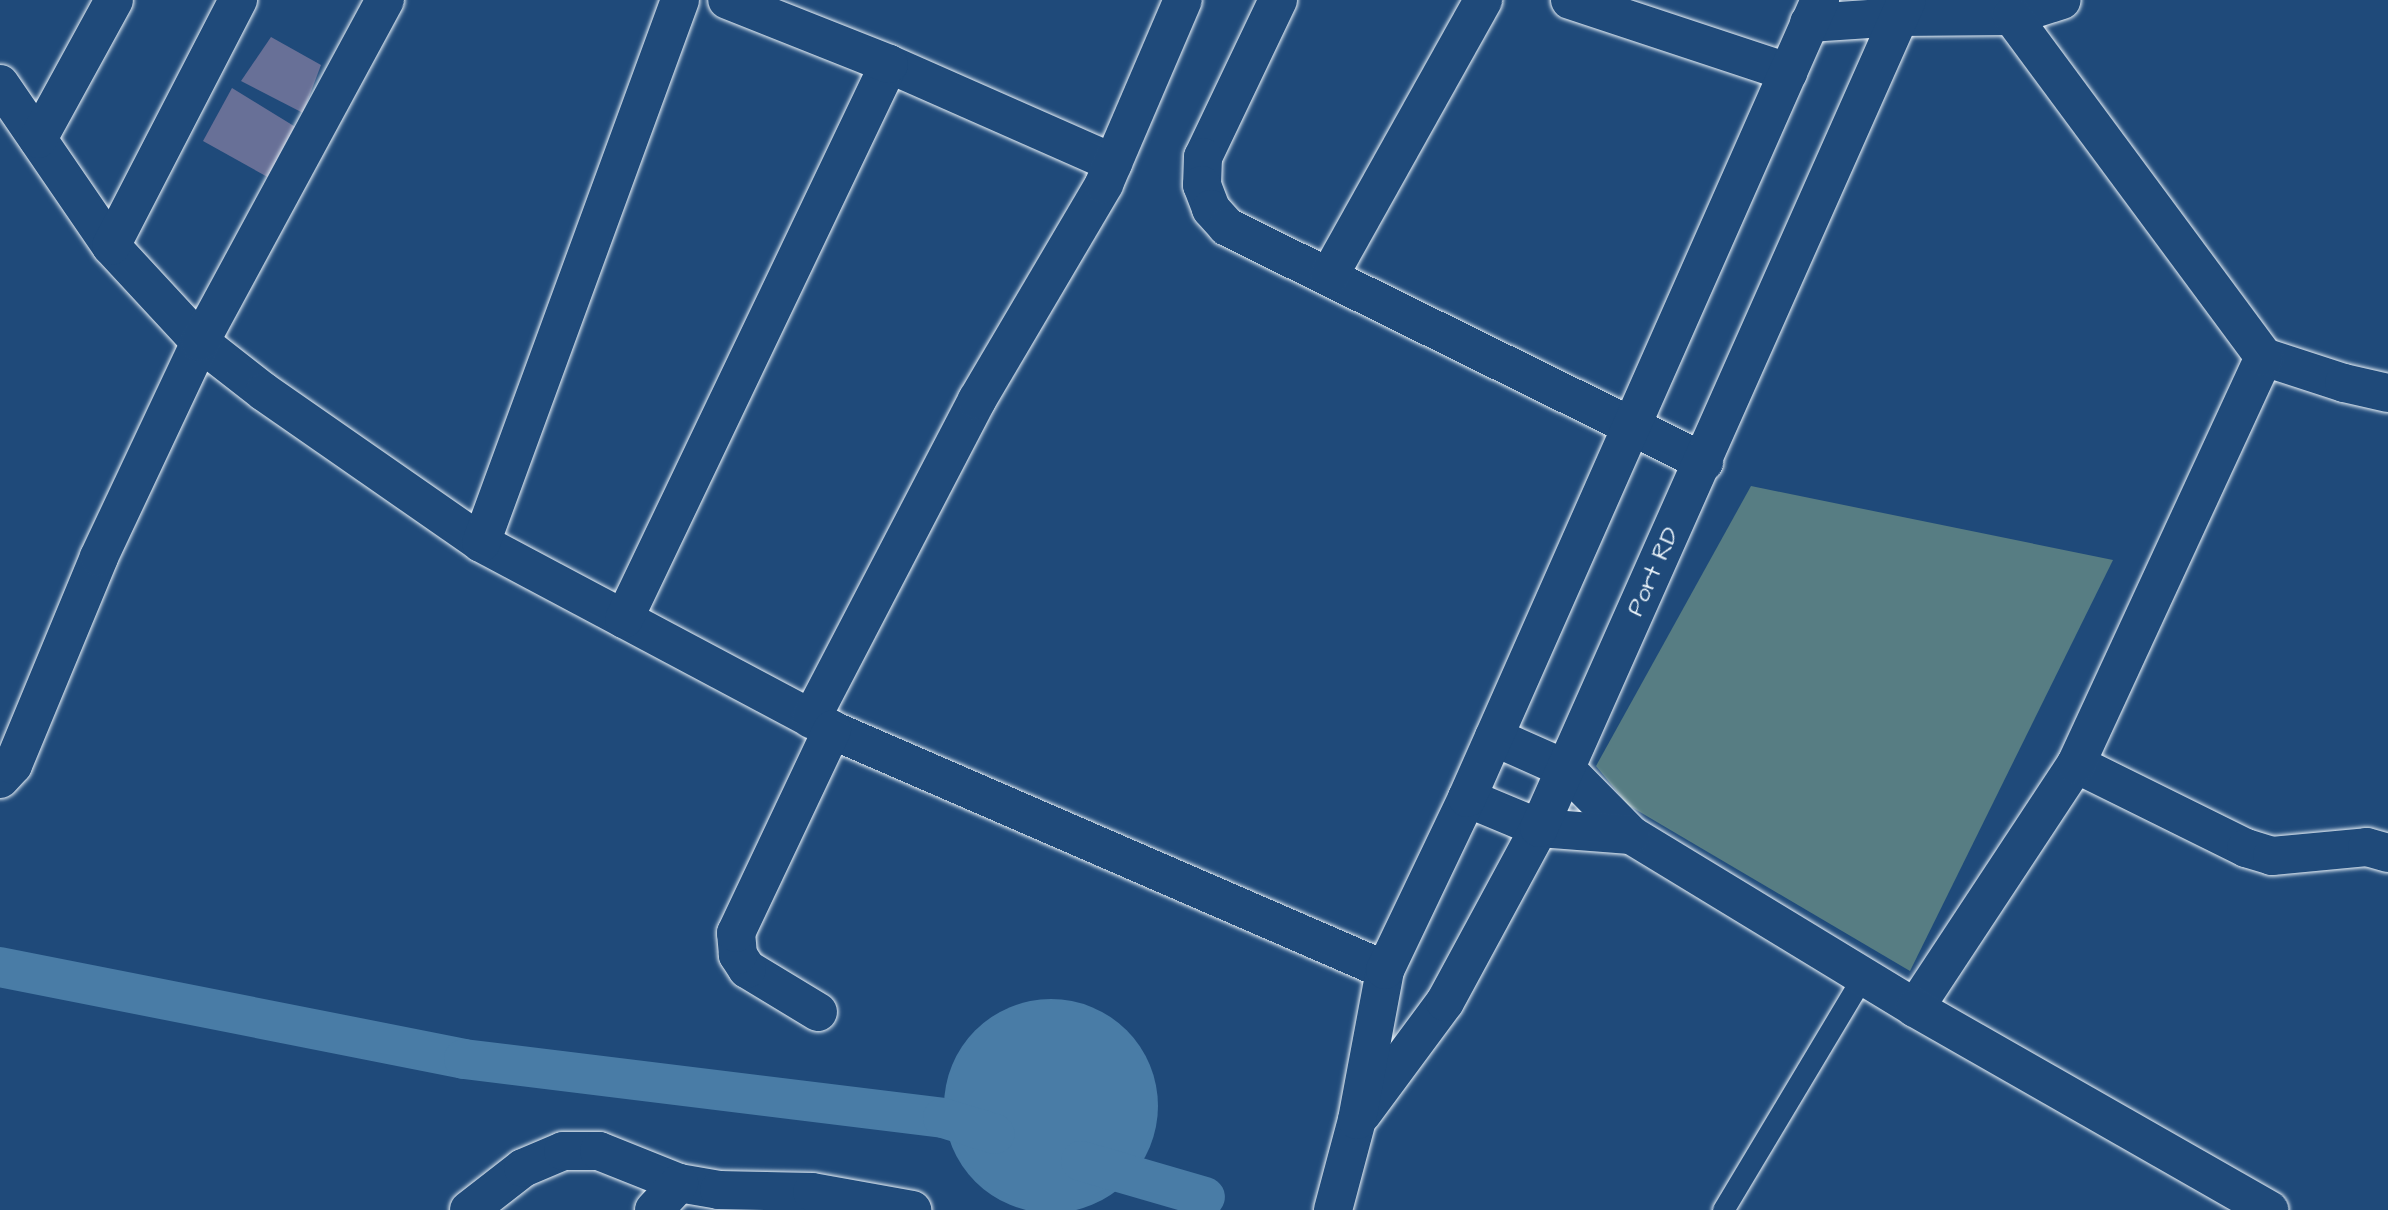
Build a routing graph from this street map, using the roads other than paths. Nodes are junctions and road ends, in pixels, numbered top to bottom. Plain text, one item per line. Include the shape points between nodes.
1 (114, 0) edge
2 (238, 0) edge
3 (384, 0) edge
4 (680, 0) edge
5 (727, 0) edge
6 (1183, 0) edge
7 (1278, 0) edge
8 (1483, 0) edge
9 (1570, 0) edge
10 (2062, 0) edge
11 (1903, 8) edge
12 (1814, 11) edge
13 (2012, 16) junction
14 (889, 64) junction
15 (1788, 72) junction
16 (0, 84) edge
17 (38, 139) junction
18 (1113, 163) junction
19 (111, 246) junction
20 (1329, 276) junction
21 (200, 342) junction
22 (2264, 357) junction
23 (2388, 393) edge
24 (1632, 426) junction
25 (1704, 462) junction
26 (481, 543) junction
27 (624, 619) junction
28 (822, 725) junction
29 (1494, 737) junction
30 (2076, 764) junction
31 (1566, 769) junction
32 (0, 779) edge
33 (1467, 798) junction
34 (1539, 828) junction
35 (1631, 835) junction
36 (2388, 853) edge
37 (1385, 970) junction
38 (1863, 976) junction
39 (1916, 1009) junction
40 (818, 1012) dead end
41 (1357, 1121) junction
42 (664, 1202) edge
43 (469, 1210) edge
44 (912, 1210) edge
45 (1333, 1210) edge
46 (1723, 1210) edge
47 (2269, 1210) edge

1 - 17 street
2 - 19 street
3 - 21 street
4 - 26 street
5 - 14 street
6 - 18 street
7 - 20 street via 1203,156 1202,185 1211,209 1227,227
8 - 20 street
9 - 15 street
10 - 13 street
11 - 12 street
11 - 13 street
11 - 25 street, Port RD
12 - 15 street
13 - 22 street
14 - 18 street
14 - 27 street
15 - 24 street
16 - 17 street
17 - 19 street
18 - 28 street via 977,400
19 - 21 street
20 - 24 street
21 - 26 street
21 - 32 street via 99,557 13,765
22 - 23 street
22 - 30 street
24 - 25 street
24 - 29 street
25 - 31 street, Port RD
26 - 27 street
27 - 28 street
28 - 37 street
28 - 40 street via 736,933 738,955 747,969
29 - 31 street
29 - 33 street
30 - 36 street via 2246,848 2272,856 2367,847
30 - 39 street
31 - 34 street, Port RD
31 - 35 street
33 - 34 street
33 - 37 street
34 - 35 street
34 - 41 street, Port RD via 1445,1002
35 - 38 street
37 - 41 street
38 - 39 street
38 - 46 lane
39 - 47 street
41 - 45 street
42 - 43 street via 599,1151 563,1151 523,1168
42 - 44 street via 719,1190 812,1192

